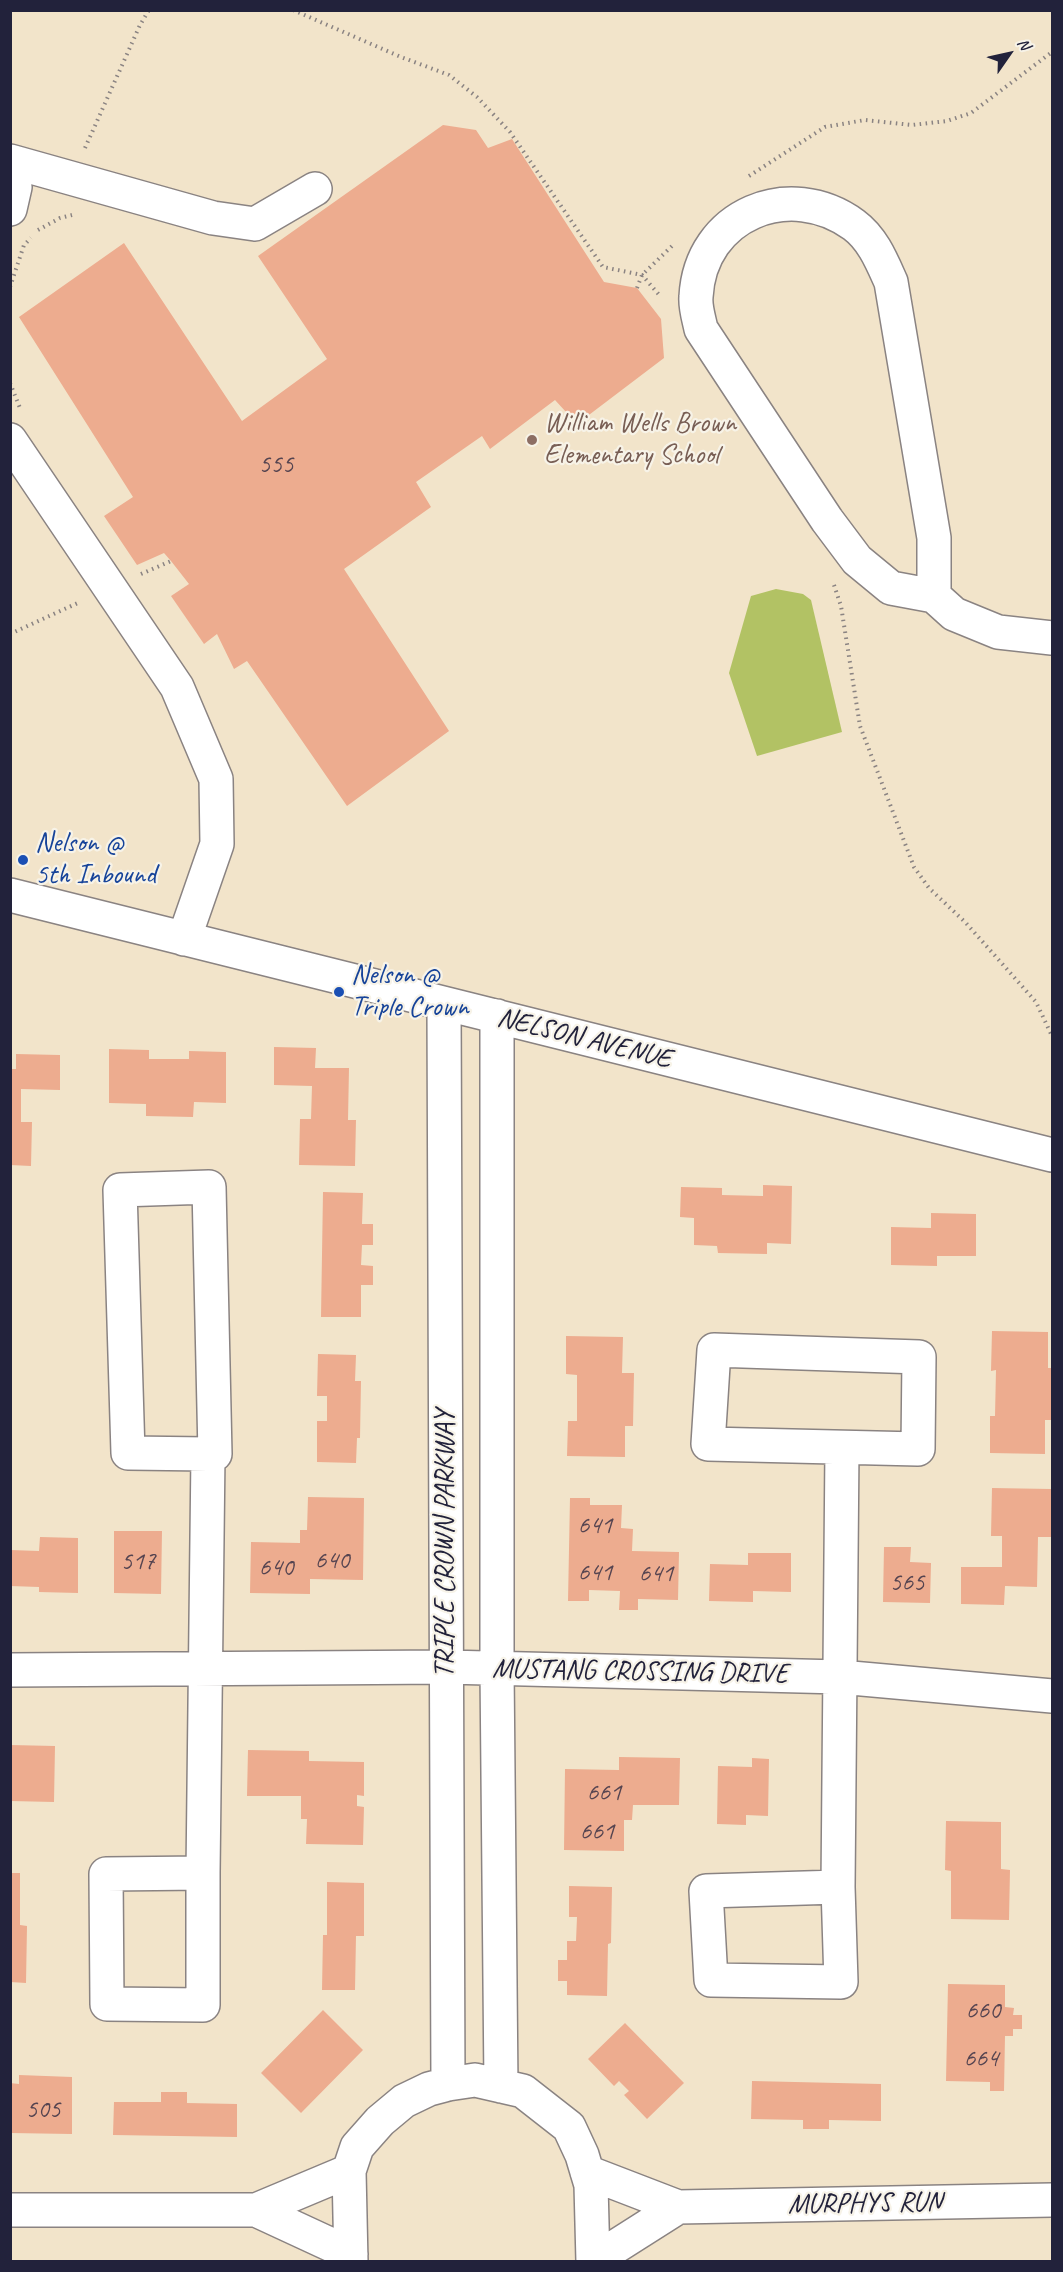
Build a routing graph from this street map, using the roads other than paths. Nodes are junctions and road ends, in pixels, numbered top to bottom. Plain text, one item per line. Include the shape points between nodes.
1 (10, 161) edge
2 (10, 175) edge
3 (315, 189) dead end
4 (10, 209) edge
5 (10, 440) edge
6 (934, 596) junction
7 (1053, 638) edge
8 (10, 895) edge
9 (184, 939) junction
10 (444, 1004) junction
11 (497, 1016) junction
12 (1053, 1155) edge
13 (842, 1448) junction
14 (208, 1454) junction
15 (447, 1667) junction
16 (205, 1668) junction
17 (496, 1669) junction
18 (10, 1670) edge
19 (840, 1677) junction
20 (1053, 1696) edge
21 (203, 1873) junction
22 (838, 1887) junction
23 (448, 2084) junction
24 (501, 2086) junction
25 (349, 2171) junction
26 (587, 2172) junction
27 (1053, 2200) edge
28 (678, 2207) junction
29 (10, 2210) edge
30 (256, 2210) junction
31 (351, 2258) edge
32 (593, 2261) edge

1 - 3 street via 213,218 255,224
2 - 4 street via 15,187
5 - 9 street via 177,687 216,779 217,844
6 - 6 street via 934,538 891,282 879,254 855,226 820,206 775,205 747,214 721,232 702,265 696,298 701,329 826,520 857,560 891,588
6 - 7 street via 954,614 998,633
8 - 9 street, NELSON AVENUE
9 - 10 street, NELSON AVENUE
10 - 11 street, NELSON AVENUE
10 - 15 street, TRIPLE CROWN PARKWAY
11 - 12 street, NELSON AVENUE
11 - 17 street, TRIPLE CROWN PARKWAY
13 - 13 street via 918,1449 919,1357 714,1350 708,1444
13 - 19 street
14 - 14 street via 128,1453 120,1190 209,1186 215,1455
14 - 16 street
15 - 16 street, MUSTANG CROSSING DRIVE
15 - 17 street, MUSTANG CROSSING DRIVE
15 - 23 street, TRIPLE CROWN PARKWAY
16 - 18 street, MUSTANG CROSSING DRIVE
16 - 21 street
17 - 19 street, MUSTANG CROSSING DRIVE
17 - 24 street, TRIPLE CROWN PARKWAY
19 - 20 street, MUSTANG CROSSING DRIVE
19 - 22 street
21 - 21 street via 203,2004 107,2004 106,1874
22 - 22 street via 841,1982 711,1980 706,1891
23 - 24 street via 476,2080
23 - 25 street via 404,2102 380,2121 357,2147
24 - 26 street via 524,2091 569,2127
25 - 30 street
25 - 31 street
26 - 28 street, MURPHYS RUN
26 - 32 street via 591,2185
27 - 28 street, MURPHYS RUN
28 - 32 street
29 - 30 street
30 - 31 street

